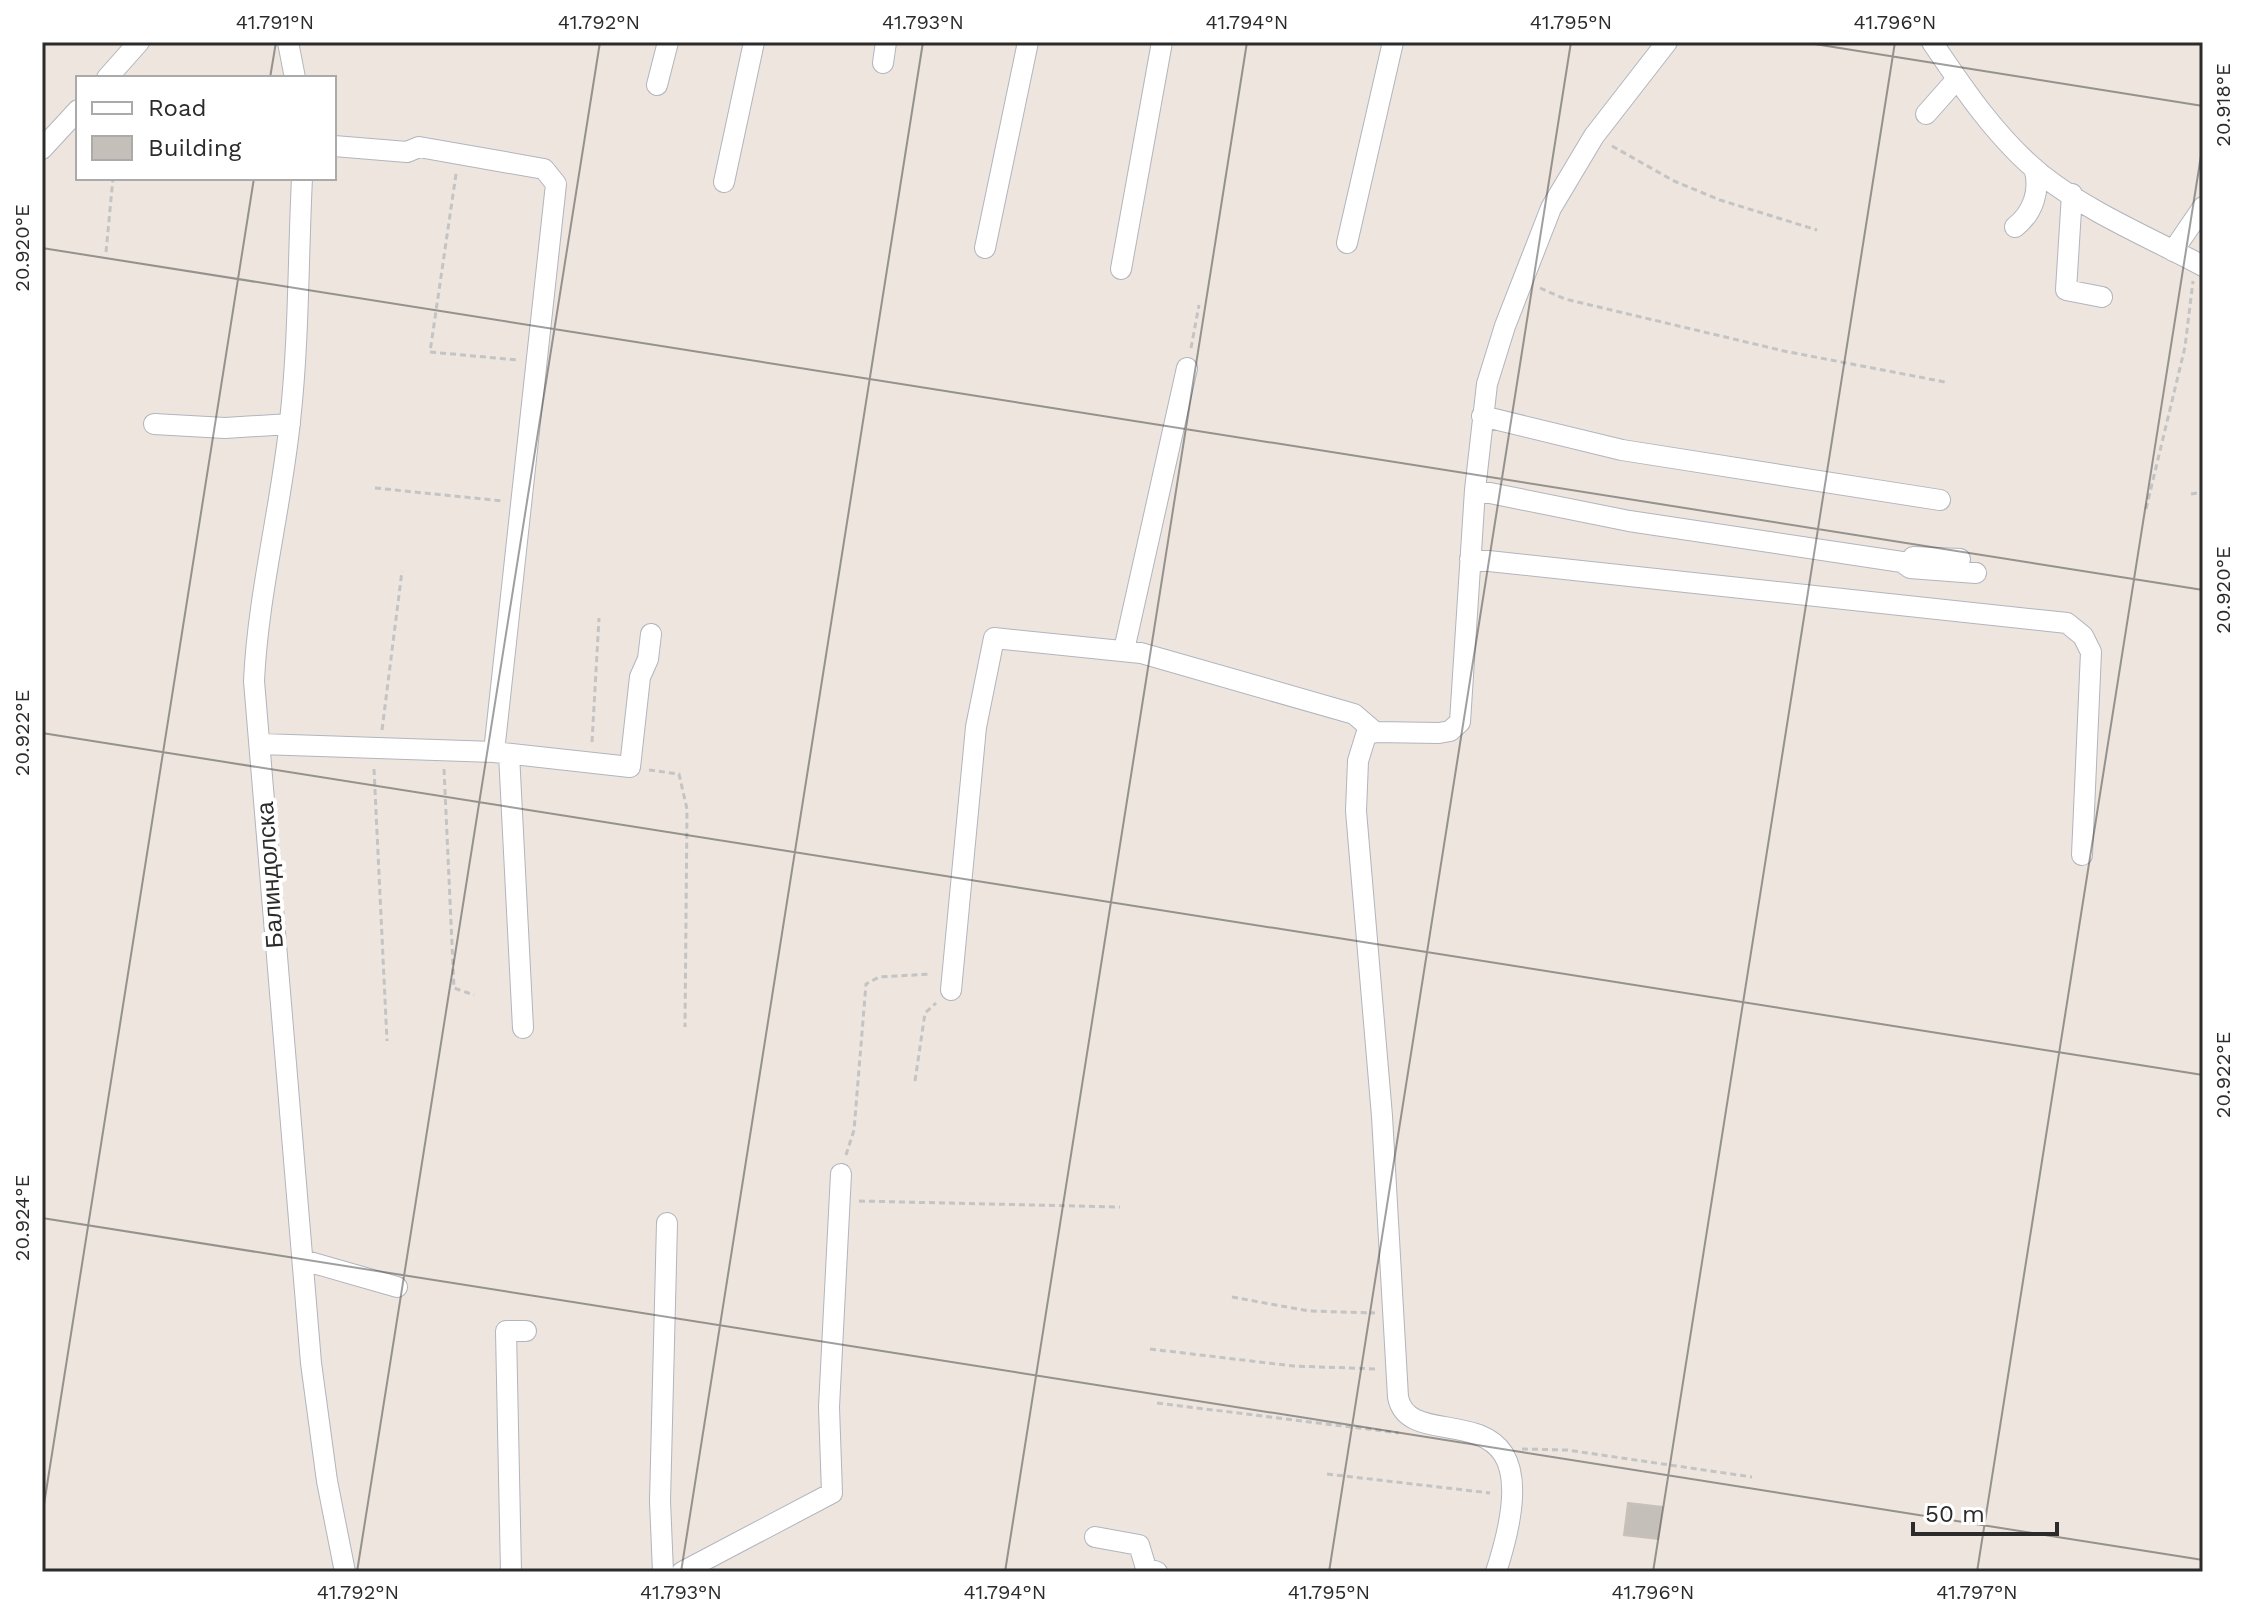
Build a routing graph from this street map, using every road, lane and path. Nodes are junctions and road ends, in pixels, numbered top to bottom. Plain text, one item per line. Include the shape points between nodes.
1 (139, 42) edge
2 (288, 42) edge
3 (668, 42) edge
4 (754, 42) edge
5 (886, 42) edge
6 (1028, 42) edge
7 (1162, 42) edge
8 (1393, 42) edge
9 (1667, 42) edge
10 (1932, 42) edge
11 (883, 63) dead end
12 (109, 76) edge
13 (295, 76) edge
14 (1957, 79) junction
15 (657, 85) dead end
16 (76, 112) edge
17 (1926, 114) dead end
18 (1594, 136) junction
19 (336, 146) edge
20 (42, 149) edge
21 (459, 154) junction
22 (2034, 168) junction
23 (113, 180) edge
24 (302, 180) edge
25 (724, 182) dead end
26 (2072, 194) junction
27 (2203, 207) edge
28 (2015, 227) dead end
29 (1817, 230) dead end
30 (1347, 243) dead end
31 (985, 248) dead end
32 (2173, 251) junction
33 (106, 252) dead end
34 (2199, 264) edge
35 (1121, 269) dead end
36 (1522, 280) junction
37 (2102, 297) dead end
38 (1199, 305) dead end
39 (538, 362) junction
40 (1187, 368) joint
41 (1945, 382) dead end
42 (1482, 416) junction
43 (154, 424) dead end
44 (290, 424) junction
45 (375, 488) dead end
46 (1475, 490) junction
47 (2203, 492) edge
48 (2191, 494) dead end
49 (1940, 500) dead end
50 (521, 502) junction
51 (2146, 509) dead end
52 (1470, 559) junction
53 (1960, 559) dead end
54 (1902, 562) junction
55 (402, 571) dead end
56 (1976, 573) dead end
57 (599, 618) dead end
58 (651, 634) dead end
59 (1124, 650) junction
60 (1375, 732) junction
61 (261, 744) junction
62 (376, 750) junction
63 (443, 753) junction
64 (501, 753) junction
65 (591, 765) junction
66 (630, 767) junction
67 (2082, 855) dead end
68 (953, 966) junction
69 (951, 990) joint
70 (474, 995) dead end
71 (685, 1027) dead end
72 (523, 1028) dead end
73 (387, 1041) dead end
74 (915, 1081) dead end
75 (841, 1174) joint
76 (839, 1201) junction
77 (1120, 1207) dead end
78 (667, 1223) dead end
79 (303, 1260) junction
80 (397, 1287) dead end
81 (1232, 1297) dead end
82 (1391, 1310) junction
83 (526, 1331) dead end
84 (1150, 1349) dead end
85 (1397, 1367) junction
86 (1157, 1403) dead end
87 (1421, 1423) junction
88 (1504, 1452) junction
89 (1327, 1474) dead end
90 (1752, 1477) dead end
91 (1511, 1491) junction
92 (1095, 1537) dead end
93 (345, 1572) edge
94 (511, 1572) edge
95 (663, 1572) edge
96 (682, 1572) edge
97 (1157, 1572) edge
98 (1496, 1572) edge

1 - 12 street
2 - 13 street
3 - 15 street
4 - 25 street
5 - 11 street
6 - 31 street
7 - 35 street
8 - 30 street
9 - 18 street
10 - 14 street
14 - 17 street
14 - 22 street
16 - 20 street
18 - 29 path via 1674,181
18 - 36 street via 1551,208
19 - 21 street via 407,152 419,147
21 - 39 street via 544,169 556,184
21 - 39 path via 430,352
22 - 26 street
22 - 28 street via 2039,182 2028,217
23 - 33 path
24 - 44 street, Балиндолска via 300,305
26 - 32 street
26 - 37 street via 2066,290
27 - 32 street
32 - 34 street
34 - 51 path
36 - 41 path via 1580,302 1784,351
36 - 42 street via 1487,384
38 - 40 path
39 - 50 street
40 - 59 street
42 - 46 street
42 - 49 street via 1622,450
43 - 44 street
44 - 61 street, Балиндолска via 256,637 254,681
45 - 50 path
46 - 52 street
46 - 54 street via 1629,521
47 - 48 path
50 - 64 street
52 - 60 street via 1460,722 1439,733
52 - 67 street via 2067,623 2083,636 2091,652
53 - 54 street via 1916,556
54 - 56 street via 1910,568
55 - 62 path
57 - 65 path
58 - 66 street via 640,677
59 - 60 street via 1255,682 1354,714
59 - 68 street via 994,638 976,727
60 - 82 street via 1366,735 1359,753 1356,811 1382,1116
61 - 62 street
61 - 79 street, Балиндолска
62 - 63 street
62 - 73 path
63 - 64 street
63 - 70 path via 454,988
64 - 65 street
64 - 72 street
65 - 66 street
66 - 71 path via 679,774 684,790
68 - 69 street
68 - 75 path via 920,977 879,977 866,984 854,1130
69 - 74 path via 925,1013
75 - 76 street
76 - 77 path
76 - 96 street via 829,1407 832,1493
78 - 95 street
79 - 80 street
79 - 93 street, Балиндолска via 315,1392
81 - 82 path via 1309,1311
82 - 85 street
83 - 94 street via 506,1331
84 - 85 path via 1293,1366
85 - 87 street via 1401,1410
86 - 87 path via 1393,1434
87 - 88 street via 1475,1431
88 - 90 path via 1567,1450
88 - 91 street
89 - 91 path via 1506,1495
91 - 98 street
92 - 97 street via 1139,1545 1146,1568

